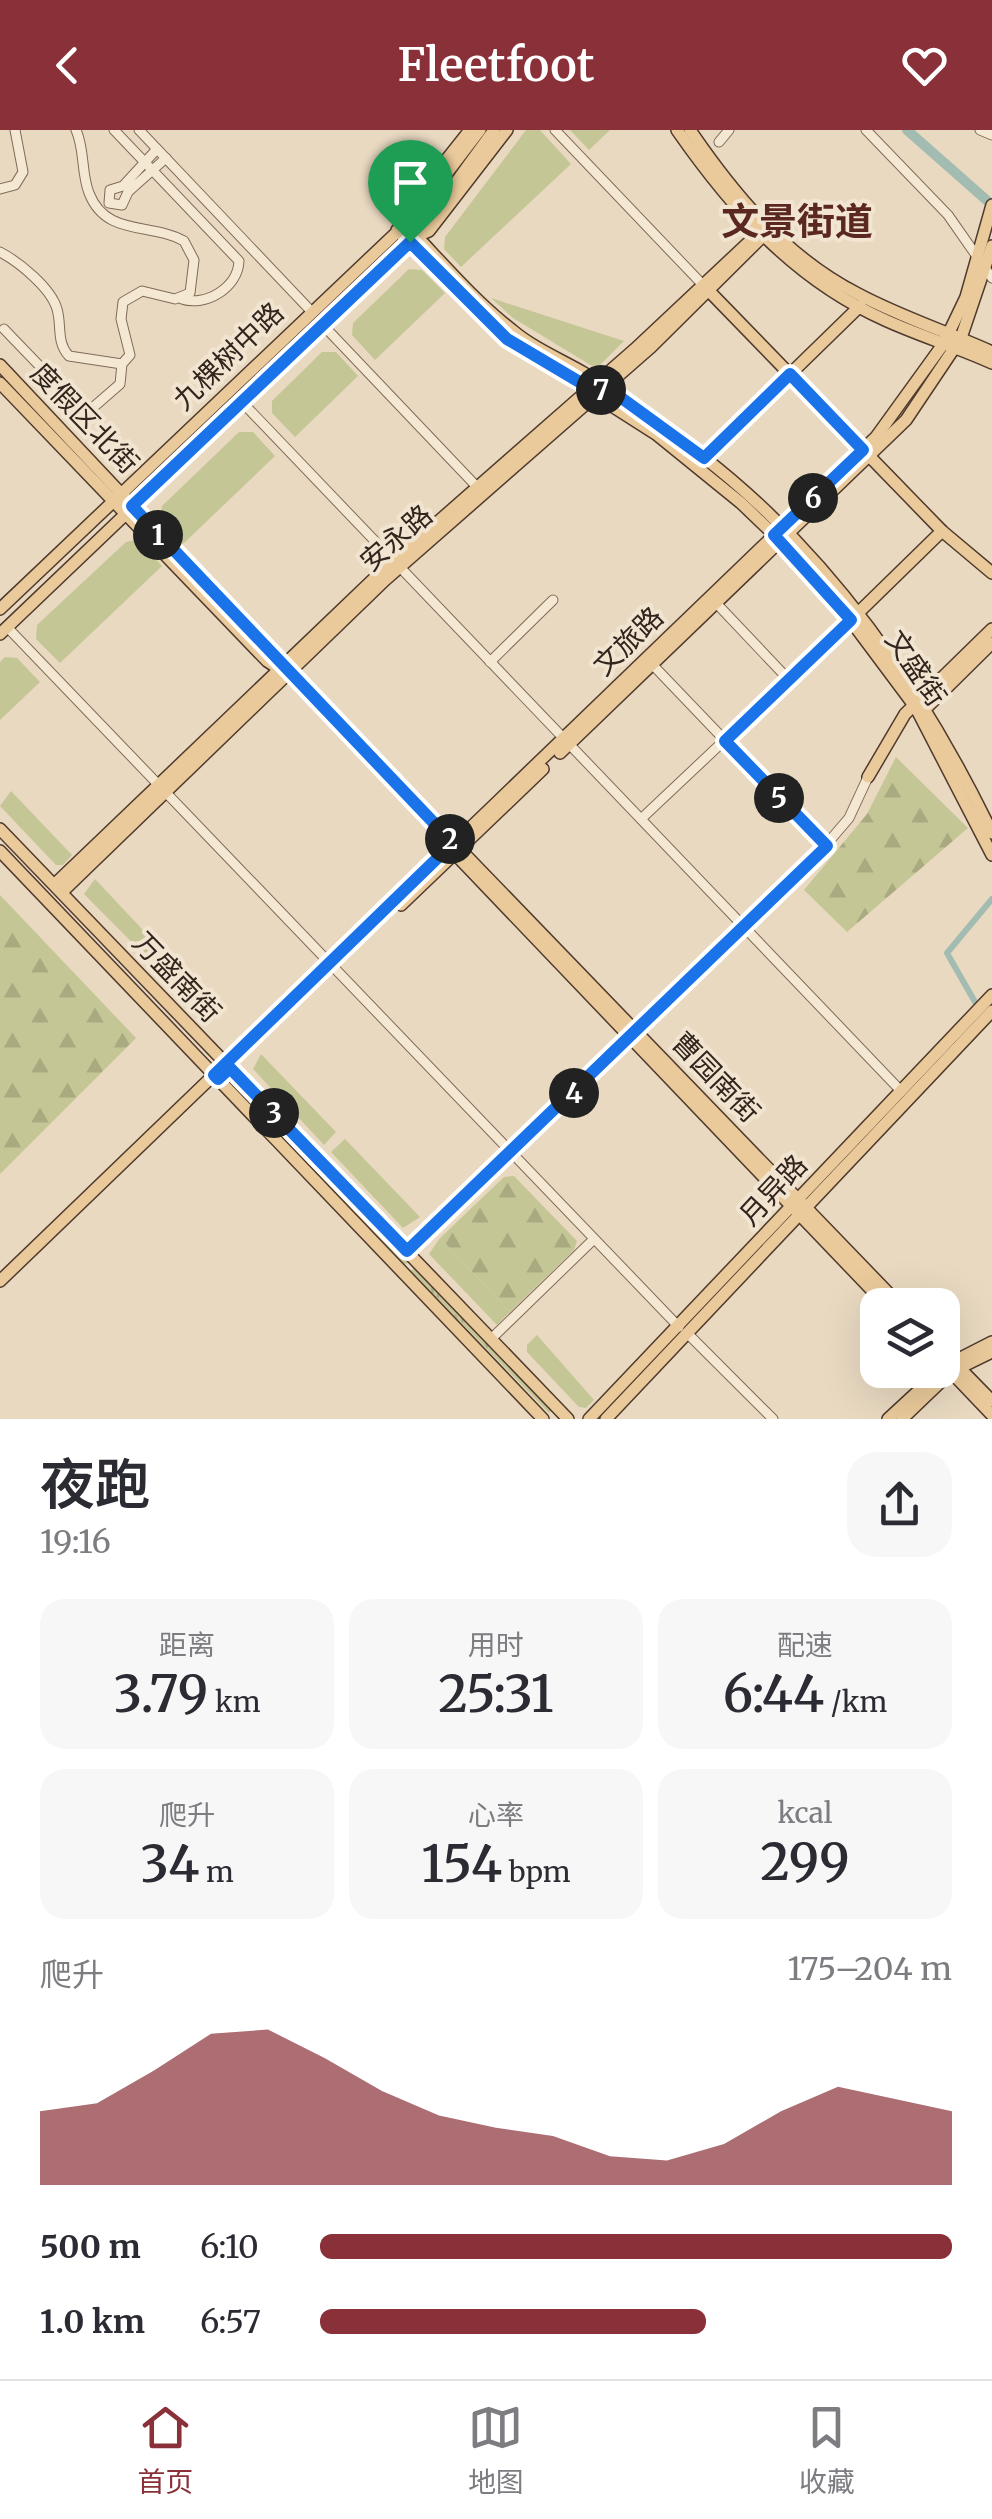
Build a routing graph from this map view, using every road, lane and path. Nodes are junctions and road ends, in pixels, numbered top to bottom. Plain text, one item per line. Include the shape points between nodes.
1 (16, 130) edge
2 (76, 130) edge
3 (114, 130) edge
4 (139, 130) edge
5 (470, 130) edge
6 (480, 130) edge
7 (494, 130) edge
8 (507, 130) edge
9 (555, 130) edge
10 (677, 130) edge
11 (690, 130) edge
12 (729, 130) edge
13 (866, 130) edge
14 (980, 130) edge
15 (992, 135) edge
16 (719, 142) dead end
17 (157, 149) junction
18 (166, 158) junction
19 (144, 161) junction
20 (154, 171) junction
21 (0, 189) edge
22 (992, 205) edge
23 (400, 226) junction
24 (764, 231) junction
25 (413, 239) junction
26 (0, 252) edge
27 (986, 259) edge
28 (706, 287) junction
29 (182, 299) junction
30 (860, 306) junction
31 (312, 311) junction
32 (322, 324) junction
33 (1, 329) edge
34 (952, 340) junction
35 (992, 352) edge
36 (992, 363) edge
37 (122, 364) junction
38 (0, 365) edge
39 (790, 374) junction
40 (0, 383) edge
41 (597, 387) junction
42 (241, 401) junction
43 (867, 454) junction
44 (704, 458) junction
45 (481, 491) junction
46 (117, 496) junction
47 (129, 509) junction
48 (942, 531) junction
49 (782, 535) junction
50 (398, 564) junction
51 (992, 574) edge
52 (554, 600) dead end
53 (717, 604) junction
54 (0, 609) edge
55 (854, 617) junction
56 (992, 629) edge
57 (3, 631) edge
58 (992, 642) edge
59 (490, 662) junction
60 (649, 662) junction
61 (284, 669) junction
62 (789, 680) junction
63 (920, 707) junction
64 (725, 741) junction
65 (567, 742) junction
66 (868, 777) joint
67 (160, 790) junction
68 (641, 820) junction
69 (0, 828) edge
70 (992, 833) edge
71 (827, 846) junction
72 (456, 848) junction
73 (0, 851) edge
74 (992, 854) edge
75 (58, 888) junction
76 (746, 928) junction
77 (333, 966) junction
78 (992, 996) edge
79 (992, 1011) edge
80 (965, 1032) junction
81 (634, 1036) junction
82 (228, 1066) junction
83 (216, 1077) junction
84 (902, 1091) junction
85 (512, 1152) junction
86 (799, 1207) junction
87 (594, 1239) junction
88 (407, 1251) junction
89 (0, 1285) edge
90 (871, 1288) edge
91 (882, 1288) edge
92 (683, 1330) junction
93 (491, 1338) junction
94 (992, 1342) edge
95 (992, 1352) edge
96 (960, 1360) edge
97 (960, 1363) edge
98 (960, 1376) edge
99 (960, 1380) edge
100 (924, 1388) edge
101 (929, 1388) edge
102 (992, 1401) edge
103 (992, 1415) edge
104 (543, 1419) edge
105 (568, 1419) edge
106 (590, 1419) edge
107 (606, 1419) edge
108 (773, 1419) edge
109 (888, 1419) edge
110 (902, 1419) edge

1 - 21 street via 23,172 15,185
2 - 29 street via 86,184 101,213 121,226 172,234 188,246 195,267 190,293
3 - 19 street
4 - 17 street
5 - 23 main road
6 - 23 main road, 九棵树中路
7 - 25 main road, 九棵树中路
8 - 25 main road via 429,231
9 - 28 street
10 - 24 main road via 714,183
11 - 24 main road
12 - 16 street
13 - 27 street
14 - 15 street
17 - 18 street
17 - 19 street
18 - 20 street
18 - 31 street
19 - 20 street
19 - 20 street via 123,186 110,190 109,202 122,205
20 - 29 street via 239,261 209,301
22 - 27 main road, 文旅路
23 - 25 main road, 文盛街
23 - 31 main road, 九棵树中路
24 - 28 main road, 安永路
24 - 30 main road via 803,270
24 - 34 main road via 856,293
25 - 32 main road, 九棵树中路
25 - 41 main road, 文盛街 via 514,332
26 - 37 street via 54,302 60,343 69,356
27 - 34 main road, 文旅路
28 - 39 main road
28 - 41 main road, 安永路
29 - 37 street via 142,292 122,302 131,350
30 - 34 main road
30 - 39 main road
31 - 46 main road, 九棵树中路
32 - 42 main road, 九棵树中路
32 - 45 street
33 - 37 street via 85,410 120,384
34 - 35 main road
34 - 36 main road
34 - 43 main road, 文旅路 via 924,398
38 - 46 main road, 度假区北街
39 - 43 main road
39 - 44 main road
40 - 46 main road, 度假区北街
41 - 44 main road, 文盛街
41 - 45 main road, 安永路
41 - 49 main road, 文盛街
42 - 47 main road, 九棵树中路
42 - 50 street
43 - 48 main road
43 - 49 main road, 文旅路
44 - 49 main road, 文盛街
45 - 50 main road, 安永路
46 - 47 main road, 度假区北街
46 - 54 main road, 九棵树中路
47 - 57 main road, 九棵树中路
47 - 61 main road, 曹园南街
48 - 51 main road
48 - 55 main road
49 - 53 main road, 文旅路
49 - 55 main road, 文盛街
49 - 60 main road, 文旅路
50 - 59 street
50 - 61 main road, 安永路
52 - 59 street
53 - 60 main road, 文旅路
53 - 62 street
55 - 62 street
55 - 63 main road, 文盛街
56 - 63 main road
57 - 67 street
58 - 63 main road
59 - 65 street
60 - 64 street
60 - 65 main road, 文旅路
61 - 67 main road, 安永路
61 - 72 street, 曹园南街
62 - 64 street
63 - 66 main road via 894,730
63 - 70 main road, 文盛街
63 - 74 main road, 文盛街
64 - 68 street
64 - 71 street
65 - 68 street
65 - 72 main road, 文旅路
66 - 71 street
67 - 75 main road, 安永路
67 - 77 street
68 - 76 street
69 - 75 main road, 万盛南街
71 - 76 street
72 - 77 main road, 文旅路
72 - 81 main road, 曹园南街
73 - 83 main road, 万盛南街
75 - 82 main road, 万盛南街
76 - 81 street
76 - 84 street
77 - 82 main road, 文旅路
77 - 85 street
78 - 80 main road, 月异路
79 - 80 main road, 月异路
80 - 84 main road, 月异路
80 - 86 main road, 月异路
81 - 85 street
81 - 86 main road, 曹园南街
82 - 83 main road, 文旅路
82 - 88 main road, 万盛南街
83 - 89 main road, 文旅路
83 - 104 main road, 万盛南街
84 - 86 main road, 月异路
85 - 87 street
85 - 88 street
86 - 90 main road, 曹园南街
86 - 91 main road, 曹园南街
86 - 92 main road, 月异路
87 - 92 street
87 - 93 street
88 - 93 main road, 万盛南街
92 - 106 main road, 月异路
92 - 107 main road, 月异路
92 - 108 street
93 - 105 main road, 万盛南街
94 - 96 main road
95 - 97 main road
98 - 102 main road
99 - 103 main road
100 - 109 main road
101 - 110 main road

